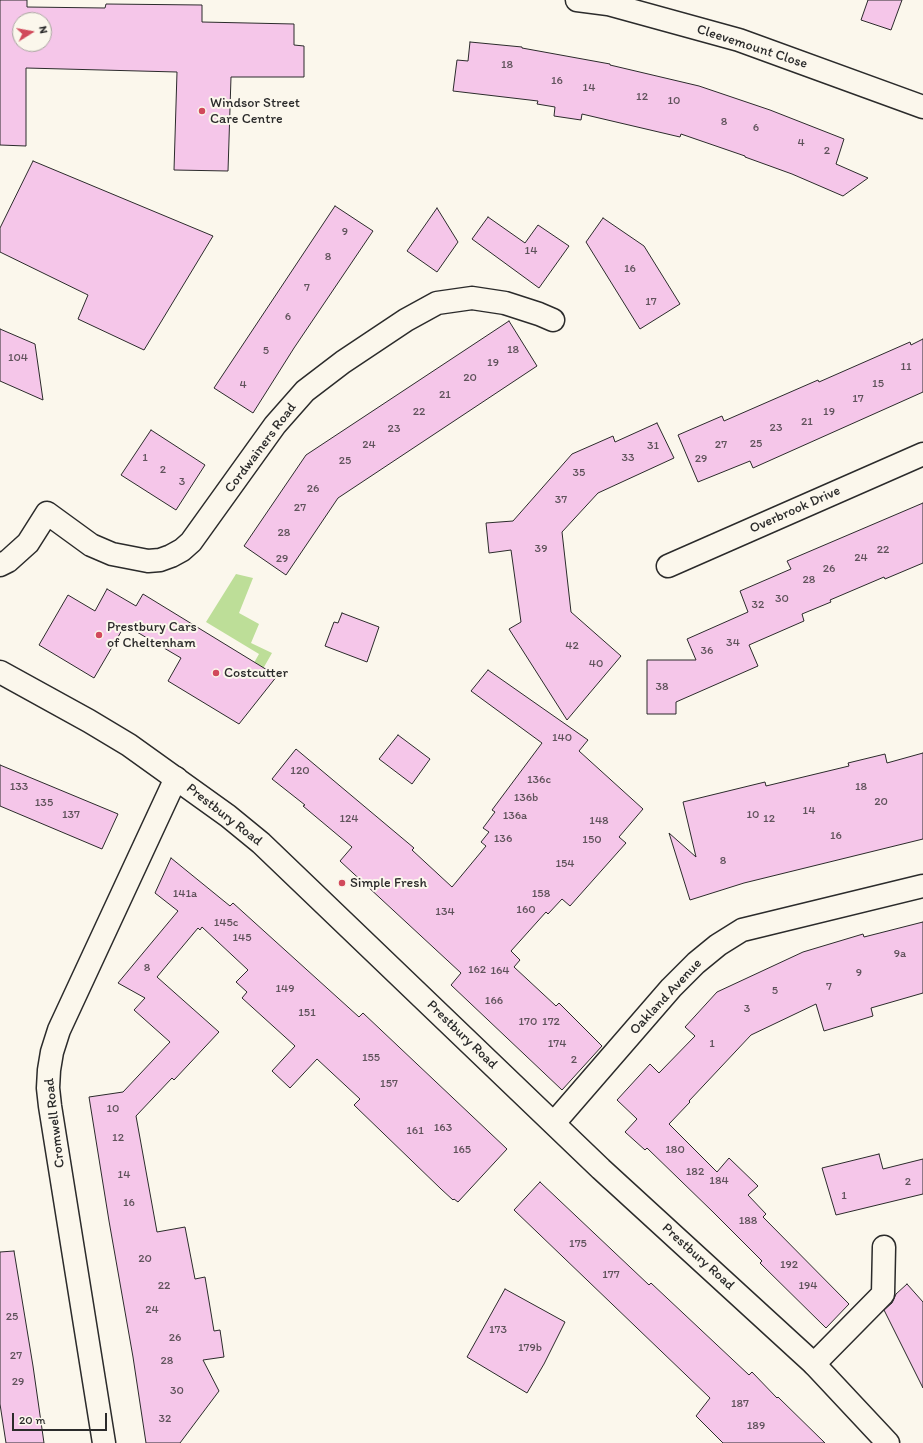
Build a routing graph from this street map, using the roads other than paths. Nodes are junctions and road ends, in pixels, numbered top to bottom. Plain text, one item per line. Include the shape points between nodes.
1 (578, 0) edge
2 (923, 107) edge
3 (554, 320) dead end
4 (923, 454) edge
5 (0, 565) edge
6 (668, 566) dead end
7 (0, 672) edge
8 (176, 778) junction
9 (923, 886) edge
10 (554, 1123) junction
11 (884, 1247) dead end
12 (814, 1364) junction
13 (104, 1443) edge
14 (888, 1443) edge

1 - 2 street, Cleevemount Close via 608,4 739,40
3 - 5 street, Cordwainers Road via 505,303 472,298 437,303 406,320 343,362 305,391 275,425 191,542 182,550 160,560 148,561 112,554 92,545 47,513 28,542
4 - 6 street, Overbrook Drive
7 - 8 street, Prestbury Road via 89,721
8 - 10 street, Prestbury Road via 261,843
8 - 13 street, Cromwell Road via 59,1030 48,1070 50,1106
9 - 10 street, Oakland Avenue via 742,930 718,945 671,988
10 - 12 street, Prestbury Road
11 - 12 street via 883,1294
12 - 14 street, Prestbury Road

